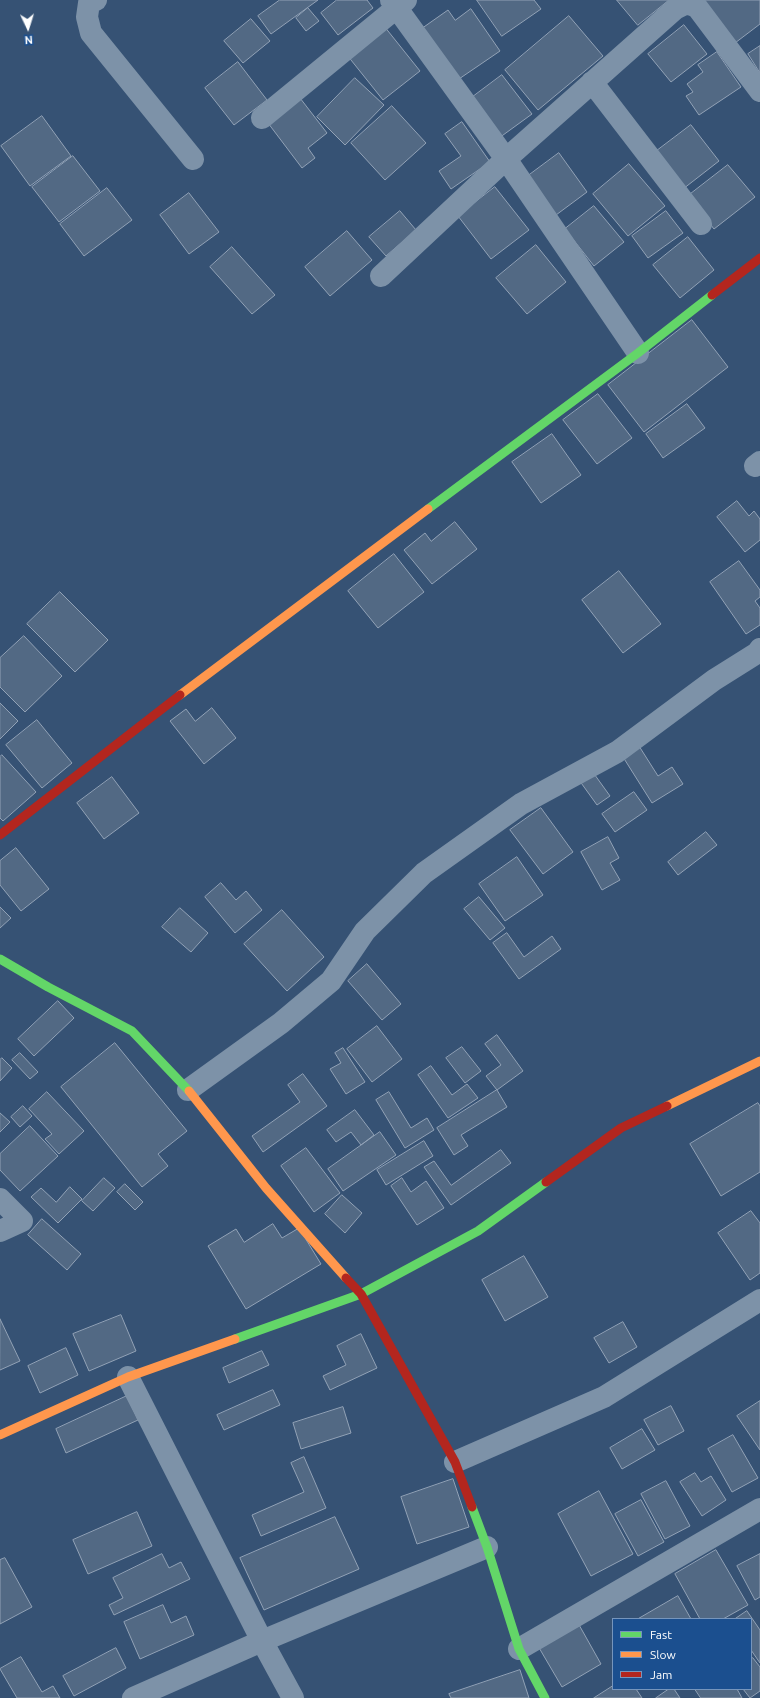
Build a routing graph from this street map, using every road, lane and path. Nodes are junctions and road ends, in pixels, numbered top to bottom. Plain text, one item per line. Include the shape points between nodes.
1 (96, 0) edge
2 (689, 1) edge
3 (398, 3) edge
4 (592, 82) junction
5 (760, 91) edge
6 (262, 118) dead end
7 (193, 159) dead end
8 (506, 159) junction
9 (701, 224) dead end
10 (760, 258) edge
11 (381, 276) dead end
12 (638, 353) junction
13 (760, 649) edge
14 (0, 835) edge
15 (0, 959) edge
16 (760, 1061) edge
17 (188, 1090) junction
18 (0, 1199) edge
19 (0, 1231) edge
20 (361, 1294) junction
21 (760, 1300) edge
22 (128, 1377) junction
23 (0, 1435) edge
24 (455, 1462) junction
25 (760, 1510) edge
26 (487, 1547) junction
27 (262, 1641) junction
28 (519, 1649) junction
29 (133, 1698) edge
30 (293, 1698) edge
31 (545, 1698) edge

1 - 7 street via 89,3 87,17 91,33
2 - 4 street via 675,8
2 - 5 street via 697,6
3 - 6 street
3 - 8 street
4 - 8 street
4 - 9 street
8 - 11 street
8 - 12 street
10 - 12 street
12 - 14 street via 226,660
13 - 17 street via 757,654 714,680 617,752 521,804 424,873 366,931 332,981 281,1023
15 - 17 street via 132,1031
16 - 20 street via 621,1128 478,1231
17 - 20 street via 266,1188
18 - 19 street via 22,1222
20 - 22 street
20 - 24 street
21 - 24 street via 604,1397
22 - 23 street
22 - 27 street
24 - 26 street
25 - 28 street
26 - 27 street
26 - 28 street
27 - 29 street
27 - 30 street
28 - 31 street

